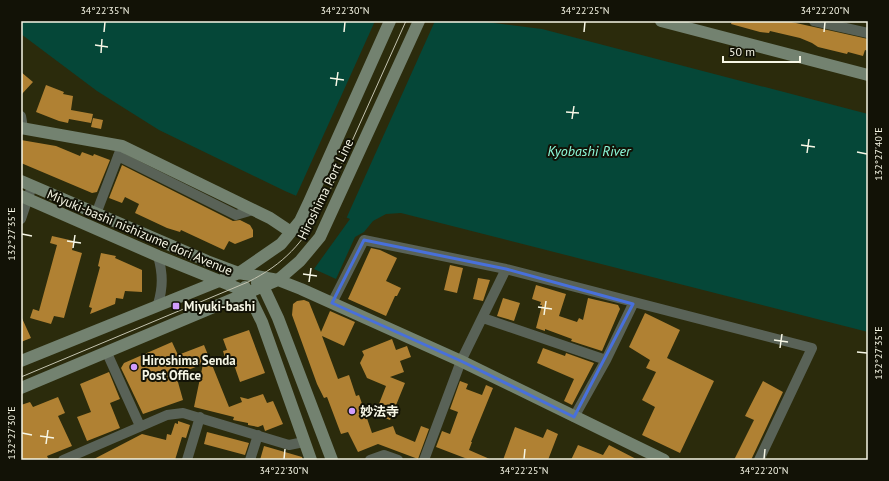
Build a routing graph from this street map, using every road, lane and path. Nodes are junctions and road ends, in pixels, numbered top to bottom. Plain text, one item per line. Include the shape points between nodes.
1 (390, 21) edge
2 (419, 21) edge
3 (661, 21) edge
4 (814, 21) edge
5 (868, 33) edge
6 (868, 75) edge
7 (21, 116) edge
8 (22, 128) edge
9 (120, 151) junction
10 (26, 183) edge
11 (24, 197) edge
12 (96, 214) junction
13 (21, 219) edge
14 (291, 232) junction
15 (158, 256) junction
16 (506, 270) junction
17 (239, 273) junction
18 (218, 280) junction
19 (278, 280) junction
20 (263, 286) junction
21 (247, 292) junction
22 (332, 303) junction
23 (158, 304) junction
24 (633, 304) junction
25 (483, 318) junction
26 (107, 353) junction
27 (461, 360) junction
28 (606, 360) junction
29 (21, 361) edge
30 (21, 388) edge
31 (200, 417) junction
32 (574, 417) junction
33 (140, 426) junction
34 (258, 435) junction
35 (304, 442) junction
36 (661, 459) edge
37 (63, 460) edge
38 (186, 460) edge
39 (250, 460) edge
40 (311, 460) edge
41 (332, 460) edge
42 (370, 460) edge
43 (398, 460) edge
44 (424, 460) edge
45 (759, 460) edge

1 - 14 street, Hiroshima Port Line via 309,202
2 - 19 street, Hiroshima Port Line via 320,236 310,251
3 - 6 street
4 - 5 street
7 - 8 street
8 - 9 street
9 - 12 street
9 - 14 street via 253,210
10 - 11 street
10 - 12 street, Miyuki-bashi nishizume dori Avenue
11 - 13 street
11 - 15 street, Miyuki-bashi nishizume dori Avenue
12 - 17 street, Miyuki-bashi nishizume dori Avenue
14 - 17 street, Hiroshima Port Line via 280,244
15 - 18 street, Miyuki-bashi nishizume dori Avenue
15 - 23 street via 163,288
16 - 22 street via 364,240
16 - 24 street
16 - 25 street
17 - 18 street, Hiroshima Port Line
17 - 19 street
17 - 20 street
17 - 21 street
18 - 21 street, Miyuki-bashi nishizume dori Avenue
18 - 23 street, Hiroshima Port Line
19 - 20 street, Hiroshima Port Line
19 - 22 street
20 - 21 street, Hiroshima Port Line
20 - 41 street via 278,318
21 - 26 street, Hiroshima Port Line
21 - 35 street via 262,322
22 - 27 street
23 - 29 street, Hiroshima Port Line
24 - 28 street
24 - 45 street via 812,348
25 - 27 street
25 - 28 street
26 - 30 street, Hiroshima Port Line
26 - 33 street
27 - 32 street
27 - 44 street
28 - 32 street
31 - 33 street via 184,413 167,415
31 - 34 street
31 - 38 street
32 - 36 street
33 - 37 street
34 - 35 street via 289,445
34 - 39 street
35 - 40 street
42 - 43 street via 384,455

